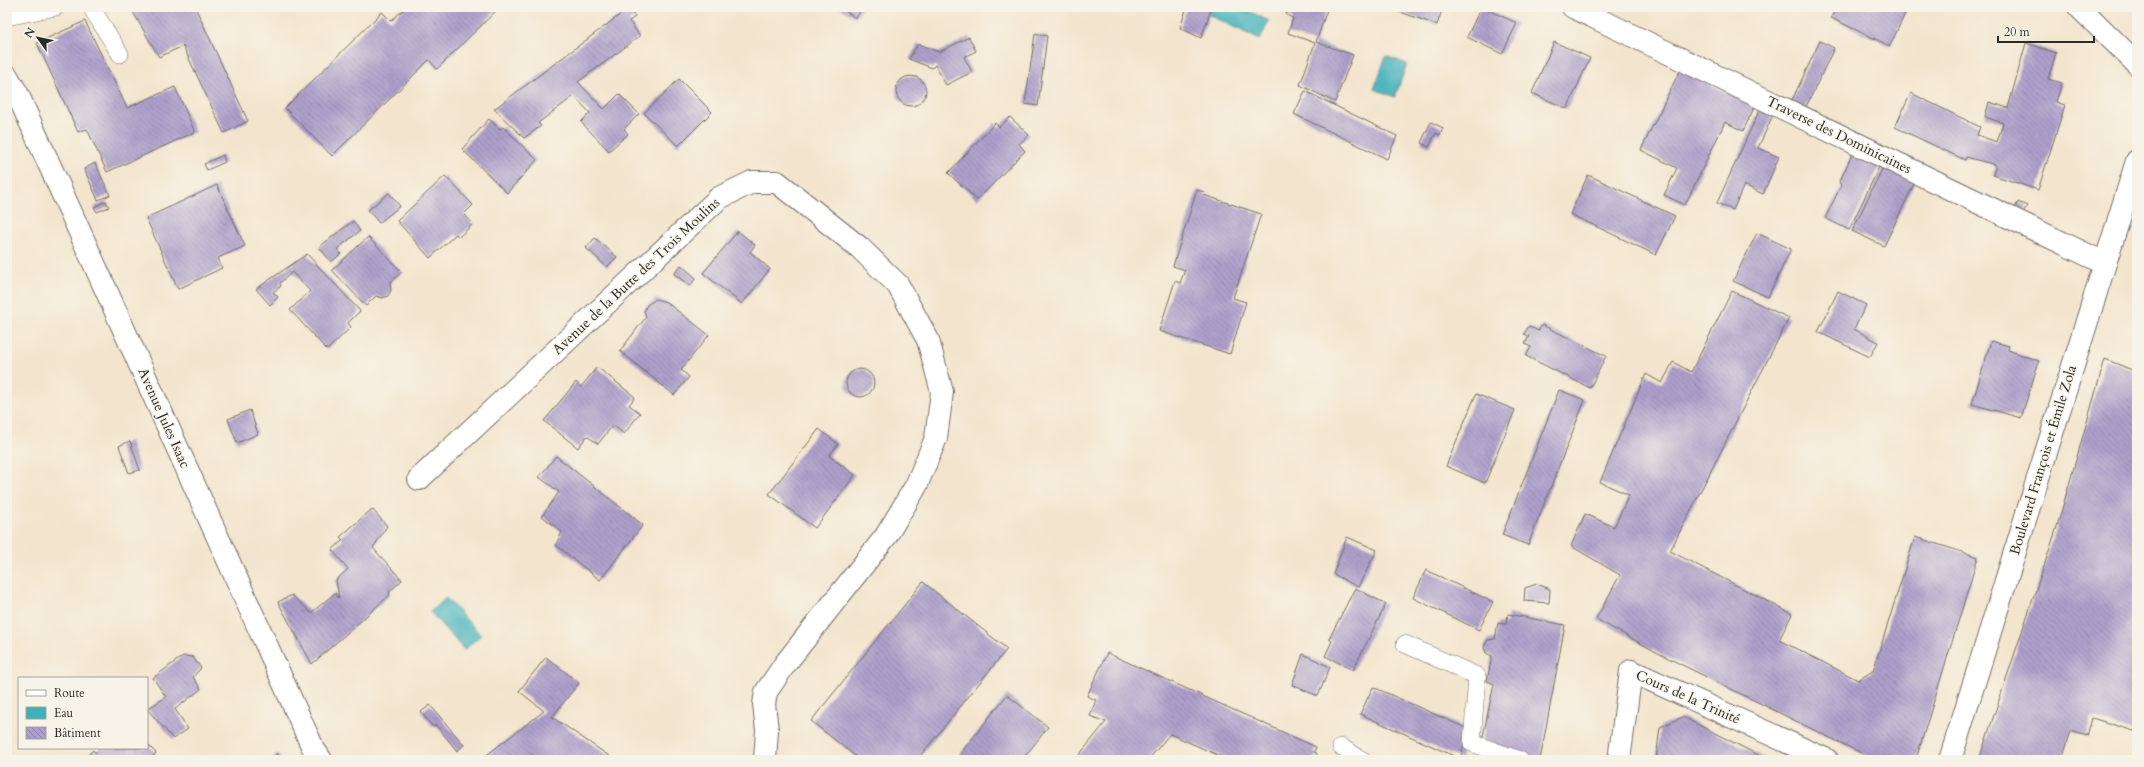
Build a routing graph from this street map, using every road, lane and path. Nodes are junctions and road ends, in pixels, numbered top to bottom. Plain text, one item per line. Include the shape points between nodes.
1 (56, 7) edge
2 (91, 7) edge
3 (1573, 7) edge
4 (2079, 7) edge
5 (7, 17) edge
6 (120, 54) dead end
7 (2137, 64) edge
8 (7, 76) edge
9 (2137, 161) edge
10 (2104, 263) junction
11 (419, 480) dead end
12 (1405, 644) dead end
13 (1341, 747) dead end
14 (321, 760) edge
15 (765, 760) edge
16 (1362, 760) edge
17 (1520, 760) edge
18 (1619, 760) edge
19 (1826, 760) edge
20 (1950, 760) edge

1 - 5 lane
2 - 6 lane
3 - 10 street, Traverse des Dominicaines
4 - 7 street
8 - 14 street, Avenue Jules Isaac via 213,524 264,642
9 - 10 street, Boulevard François et Émile Zola
10 - 20 street, Boulevard François et Émile Zola
11 - 15 street, Avenue de la Butte des Trois Moulins via 719,198 752,182 777,182 860,248 898,285 928,340 942,392 936,438 916,486 886,536 785,664 766,692 764,704 768,730
12 - 17 lane via 1477,676 1472,743
13 - 16 lane
18 - 19 street, Cours de la Trinité via 1631,671

